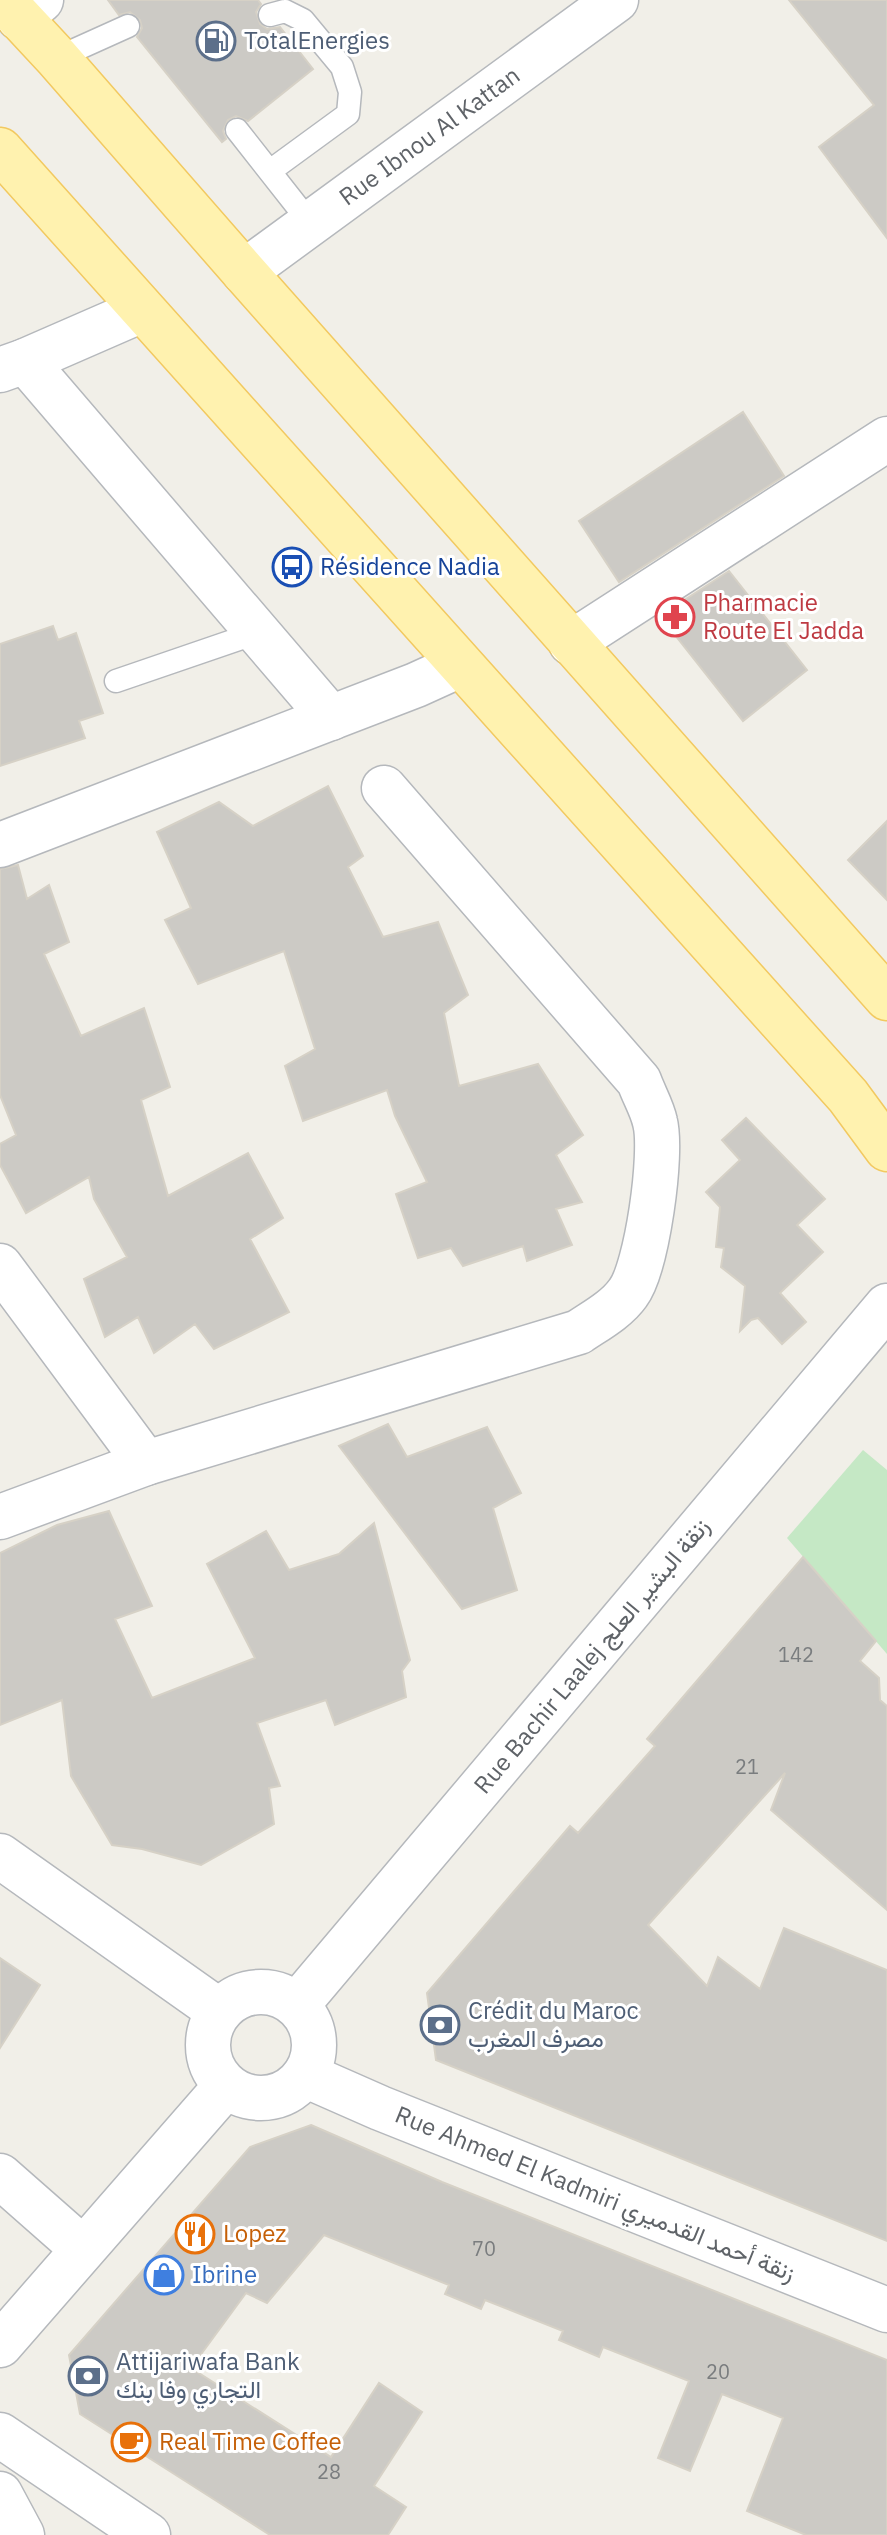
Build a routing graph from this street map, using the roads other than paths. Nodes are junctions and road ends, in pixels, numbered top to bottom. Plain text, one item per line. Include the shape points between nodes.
1 (616, 0) edge
2 (21, 6) edge
3 (270, 15) dead end
4 (128, 26) dead end
5 (57, 58) junction
6 (237, 130) dead end
7 (0, 150) edge
8 (270, 171) junction
9 (311, 224) junction
10 (244, 272) junction
11 (142, 310) junction
12 (12, 366) edge
13 (887, 439) edge
14 (259, 632) junction
15 (571, 643) junction
16 (460, 665) junction
17 (116, 681) dead end
18 (331, 718) junction
19 (384, 788) dead end
20 (0, 845) edge
21 (887, 998) edge
22 (887, 1149) edge
23 (0, 1266) edge
24 (887, 1306) edge
25 (146, 1463) junction
26 (0, 1517) edge
27 (0, 1856) edge
28 (297, 2005) junction
29 (219, 2011) junction
30 (305, 2075) junction
31 (226, 2086) junction
32 (0, 2176) edge
33 (83, 2249) junction
34 (887, 2310) edge
35 (0, 2345) edge
36 (0, 2435) edge
37 (0, 2494) edge
38 (22, 2535) edge
39 (148, 2535) edge

1 - 9 street, Rue Ibnou Al Kattan
2 - 5 main road
3 - 8 lane via 285,11 303,20 342,67 350,92 348,114
4 - 5 lane
5 - 10 main road
6 - 8 lane
7 - 11 main road
8 - 9 lane
9 - 10 street, Rue Ibnou Al Kattan
10 - 15 main road
11 - 12 street
11 - 16 main road
12 - 14 street
13 - 15 street
14 - 17 lane
14 - 18 street
15 - 21 main road
16 - 18 street
16 - 22 main road via 848,1096
18 - 20 street
19 - 25 street via 639,1081 656,1124 656,1169 640,1264 628,1293 579,1332
23 - 25 street
24 - 28 street, Rue Bachir Laalej زنقة البشير العلج
25 - 26 street
27 - 29 street
28 - 29 street via 262,1991 246,1993
28 - 30 street via 314,2044
29 - 31 street via 211,2025 209,2058
30 - 31 street via 276,2096 241,2095
30 - 34 street, Rue Ahmed El Kadmiri زنقة أحمد القدميري
31 - 33 street
32 - 33 street
33 - 35 street
36 - 39 street
37 - 38 street

